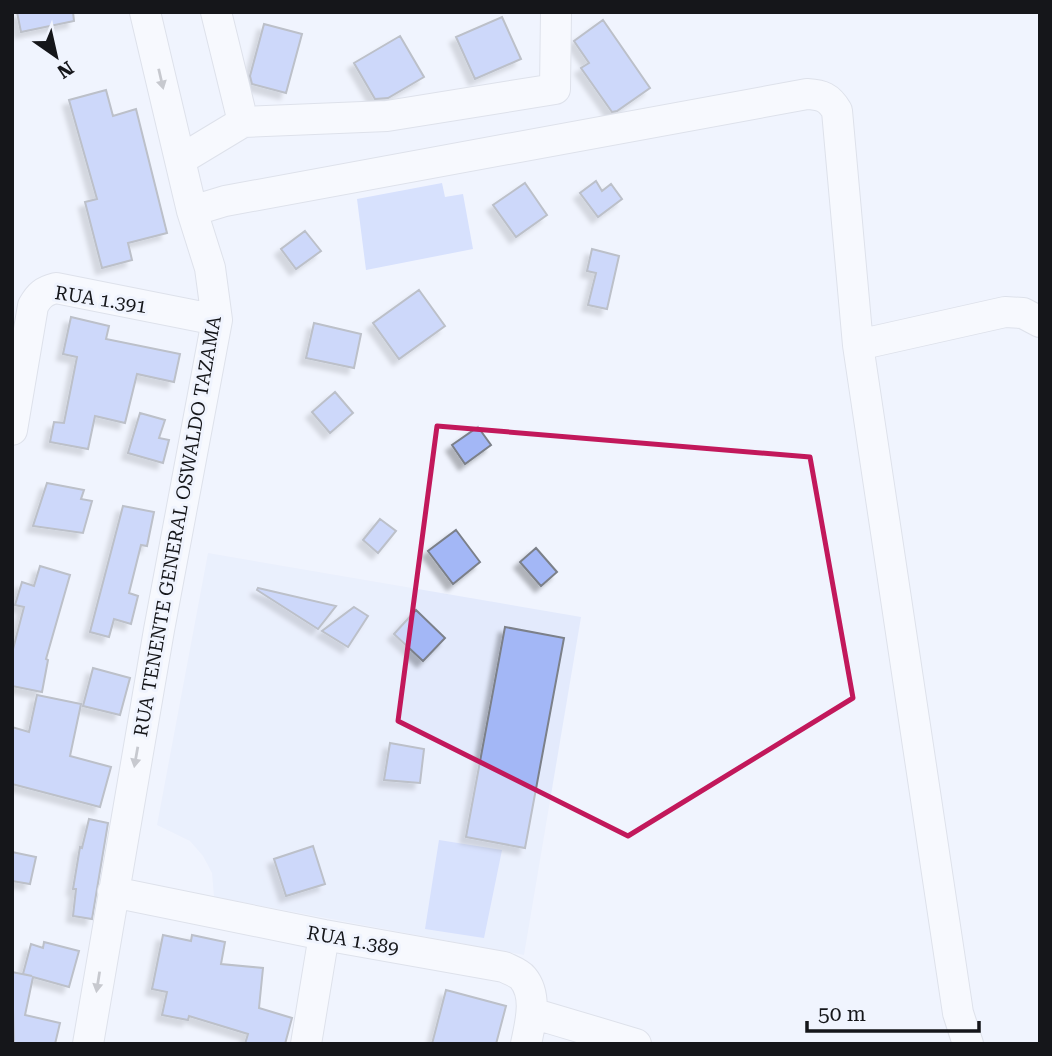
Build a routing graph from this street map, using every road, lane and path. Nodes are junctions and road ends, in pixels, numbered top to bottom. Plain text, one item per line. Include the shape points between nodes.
1 (145, 12) edge
2 (216, 12) edge
3 (556, 12) edge
4 (243, 122) junction
5 (180, 160) junction
6 (191, 211) junction
7 (217, 320) junction
8 (1040, 322) edge
9 (858, 345) junction
10 (12, 430) edge
11 (113, 892) junction
12 (324, 935) junction
13 (532, 1013) junction
14 (88, 1044) edge
15 (306, 1044) edge
16 (526, 1044) edge
17 (636, 1044) edge
18 (968, 1044) edge

1 -> 5 street, RUA TENENTE GENERAL OSWALDO TAZAMA
2 - 4 street
3 - 4 street via 555,89 387,116
4 - 5 street
5 - 6 street, RUA TENENTE GENERAL OSWALDO TAZAMA
6 - 7 street, RUA TENENTE GENERAL OSWALDO TAZAMA via 210,268
6 - 9 street via 507,148 821,95 837,111
7 - 10 street, RUA 1.391 via 56,288 46,290 33,306
7 -> 11 street, RUA TENENTE GENERAL OSWALDO TAZAMA
8 - 9 street via 1023,313 1005,312
9 - 18 street via 958,1013
11 - 12 street, RUA 1.389
11 -> 14 street, RUA TENENTE GENERAL OSWALDO TAZAMA
12 - 13 street, RUA 1.389 via 504,967 522,976
12 - 15 street
13 - 16 street, RUA 1.389
13 - 17 street

